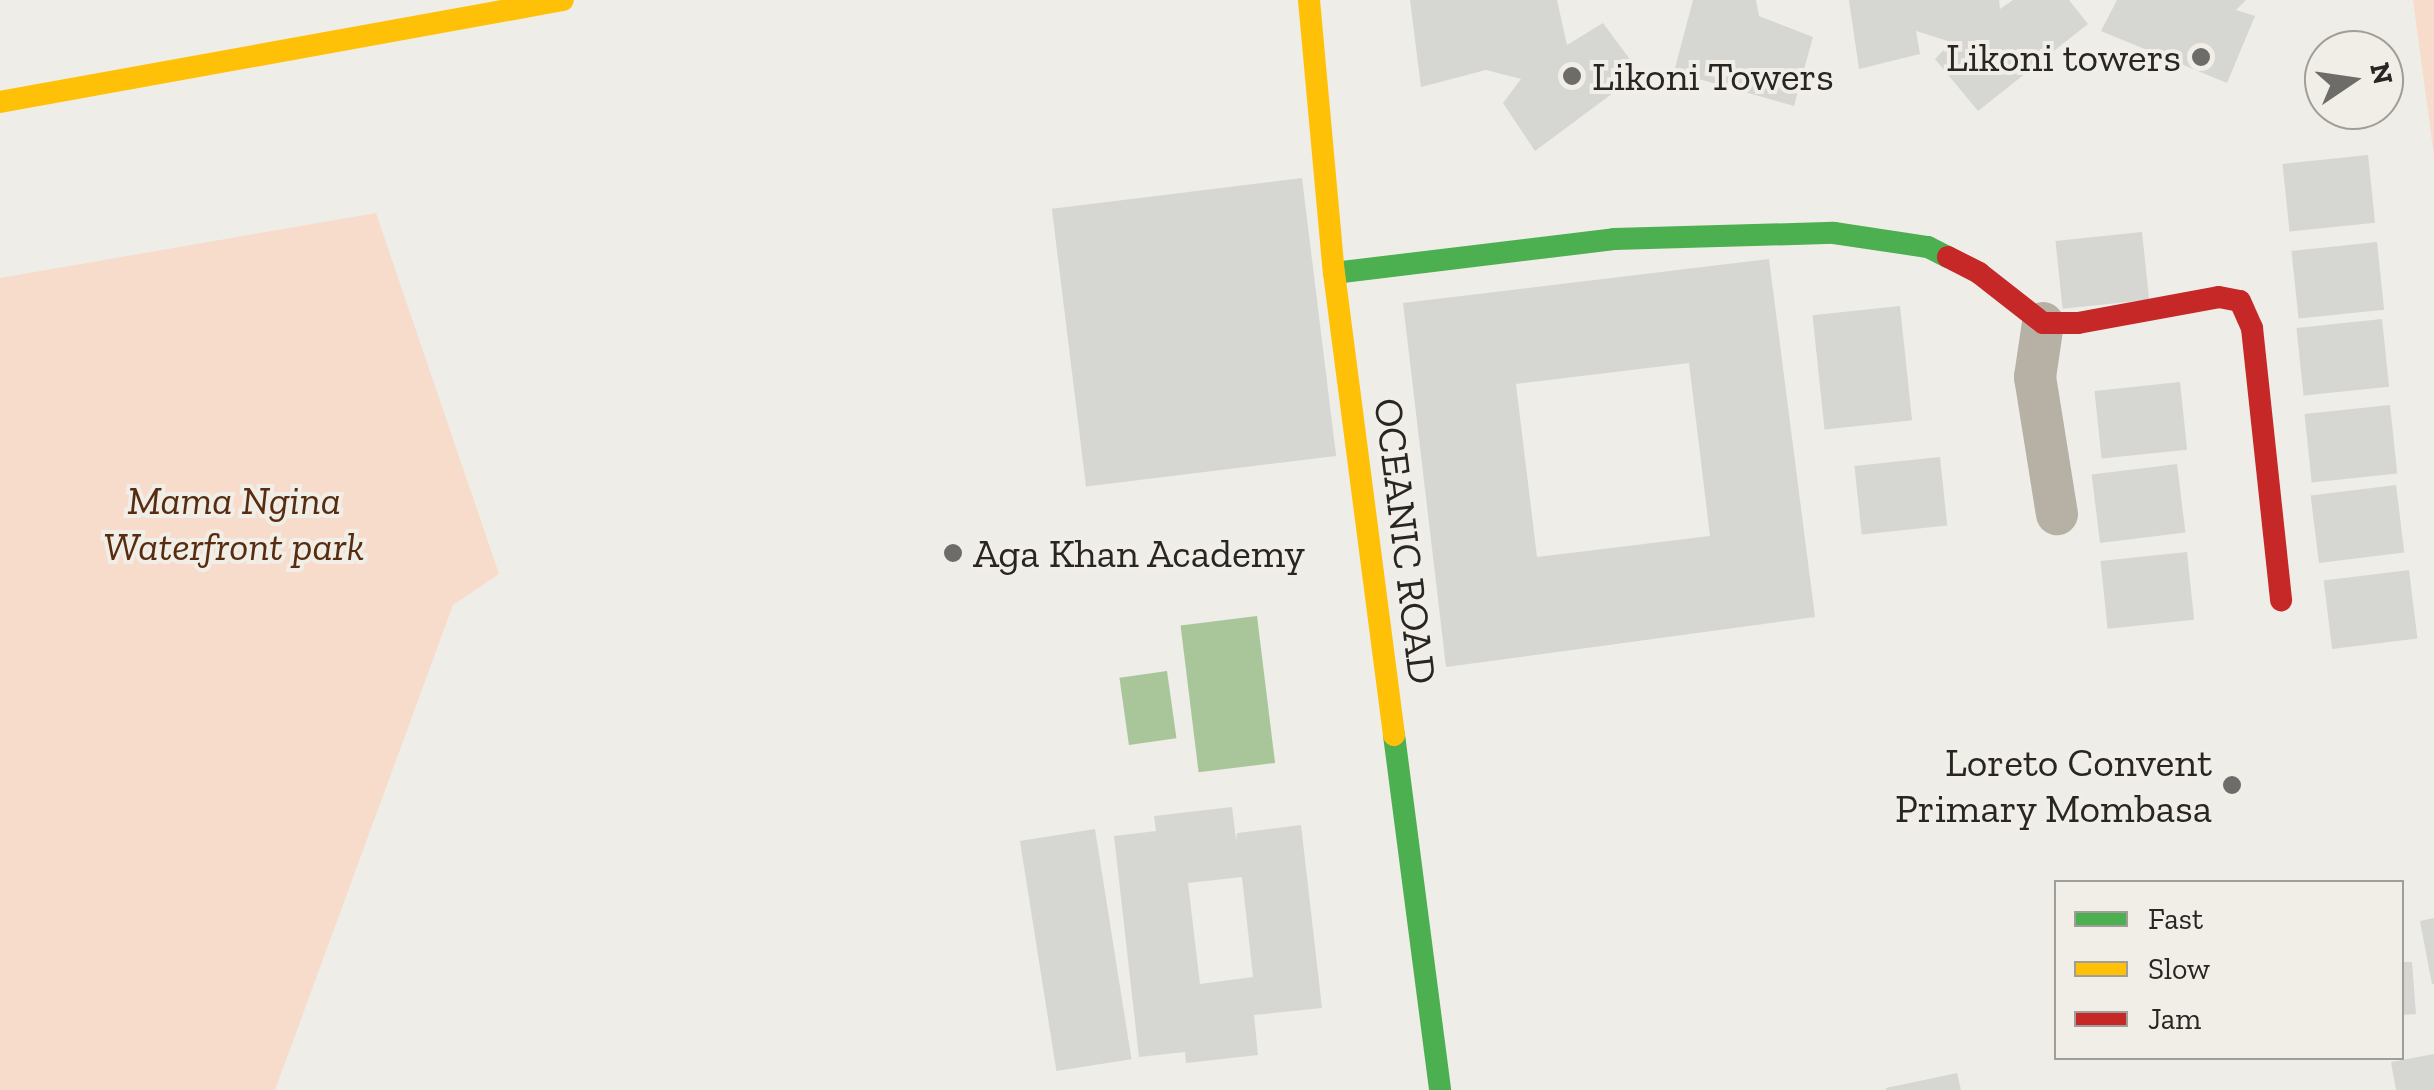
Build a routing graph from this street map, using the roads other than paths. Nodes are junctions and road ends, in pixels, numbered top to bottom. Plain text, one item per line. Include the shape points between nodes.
1 (563, 0) edge
2 (1308, 0) edge
3 (0, 102) edge
4 (1334, 273) junction
5 (2043, 323) junction
6 (2056, 514) dead end
7 (2281, 600) dead end
8 (1440, 1090) edge

1 - 3 street
2 - 4 street, OCEANIC ROAD
4 - 5 street via 1614,239 1834,233 1928,247 1979,273
4 - 8 street, OCEANIC ROAD
5 - 6 street via 2035,376
5 - 7 street via 2220,298 2240,301 2252,328

